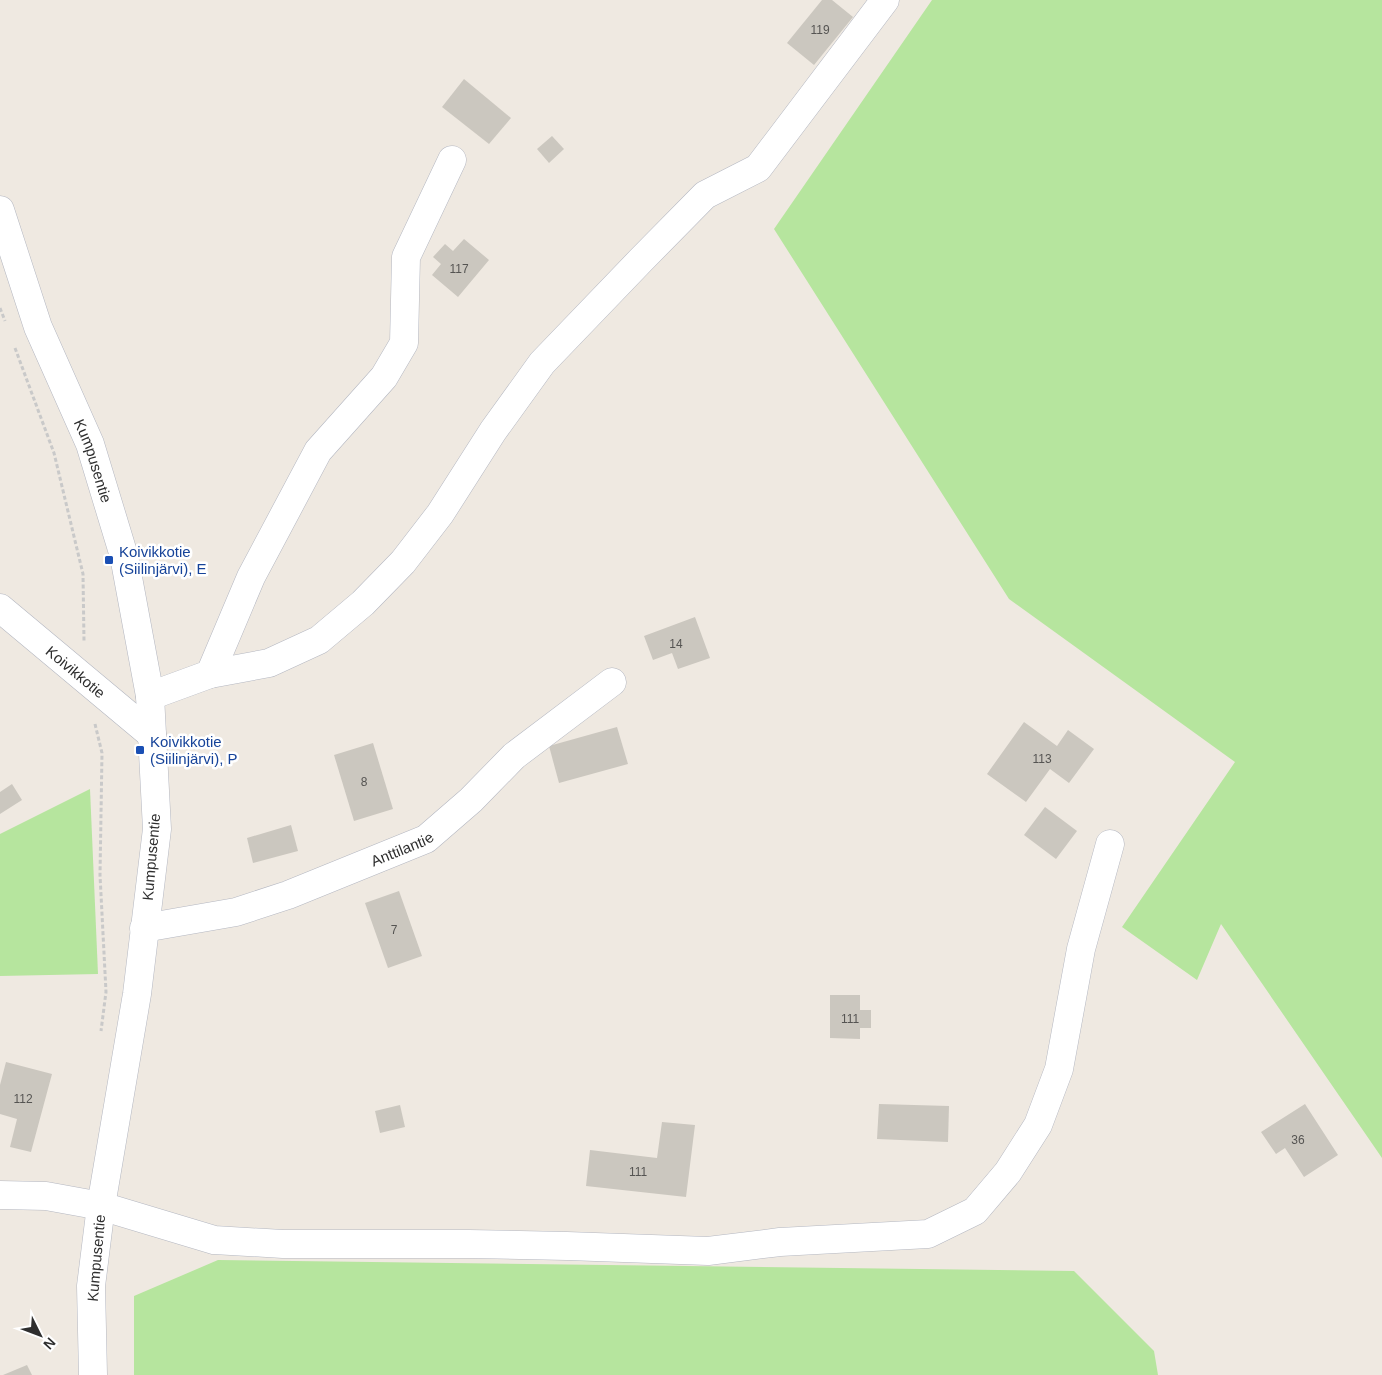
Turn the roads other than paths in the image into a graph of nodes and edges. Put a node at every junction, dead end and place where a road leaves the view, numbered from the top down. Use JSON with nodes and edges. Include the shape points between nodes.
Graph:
{"nodes":[{"id":1,"x":885,"y":0,"type":"edge"},
{"id":2,"x":452,"y":160,"type":"dead end"},
{"id":3,"x":0,"y":210,"type":"edge"},
{"id":4,"x":0,"y":608,"type":"edge"},
{"id":5,"x":210,"y":674,"type":"junction"},
{"id":6,"x":612,"y":682,"type":"dead end"},
{"id":7,"x":150,"y":696,"type":"junction"},
{"id":8,"x":152,"y":735,"type":"junction"},
{"id":9,"x":1110,"y":844,"type":"dead end"},
{"id":10,"x":144,"y":928,"type":"junction"},
{"id":11,"x":0,"y":1195,"type":"edge"},
{"id":12,"x":101,"y":1206,"type":"junction"},
{"id":13,"x":93,"y":1375,"type":"edge"}],
"edges":[{"from":1,"to":5,"type":"street","via":[[758,168],[705,195],[542,362],[440,514],[403,562],[363,603],[319,640],[269,663]]},
{"from":2,"to":5,"type":"street","via":[[406,257],[404,343],[384,377],[318,451],[251,577]]},
{"from":3,"to":7,"type":"street","name":"Kumpusentie","via":[[38,328],[90,444],[124,556]]},
{"from":4,"to":8,"type":"street","name":"Koivikkotie"},
{"from":5,"to":7,"type":"street"},
{"from":6,"to":10,"type":"street","name":"Anttilantie","via":[[514,756],[471,800],[426,839],[288,895],[236,912]]},
{"from":7,"to":8,"type":"street","name":"Kumpusentie"},
{"from":8,"to":10,"type":"street","name":"Kumpusentie","via":[[157,828]]},
{"from":9,"to":12,"type":"street","via":[[1081,948],[1059,1069],[1038,1125],[1008,1172],[974,1212],[928,1234],[780,1242],[708,1251],[479,1244],[283,1244],[214,1240]]},
{"from":10,"to":12,"type":"street","name":"Kumpusentie","via":[[137,994]]},
{"from":11,"to":12,"type":"street","via":[[46,1196]]},
{"from":12,"to":13,"type":"street","name":"Kumpusentie","via":[[91,1286]]}]}
